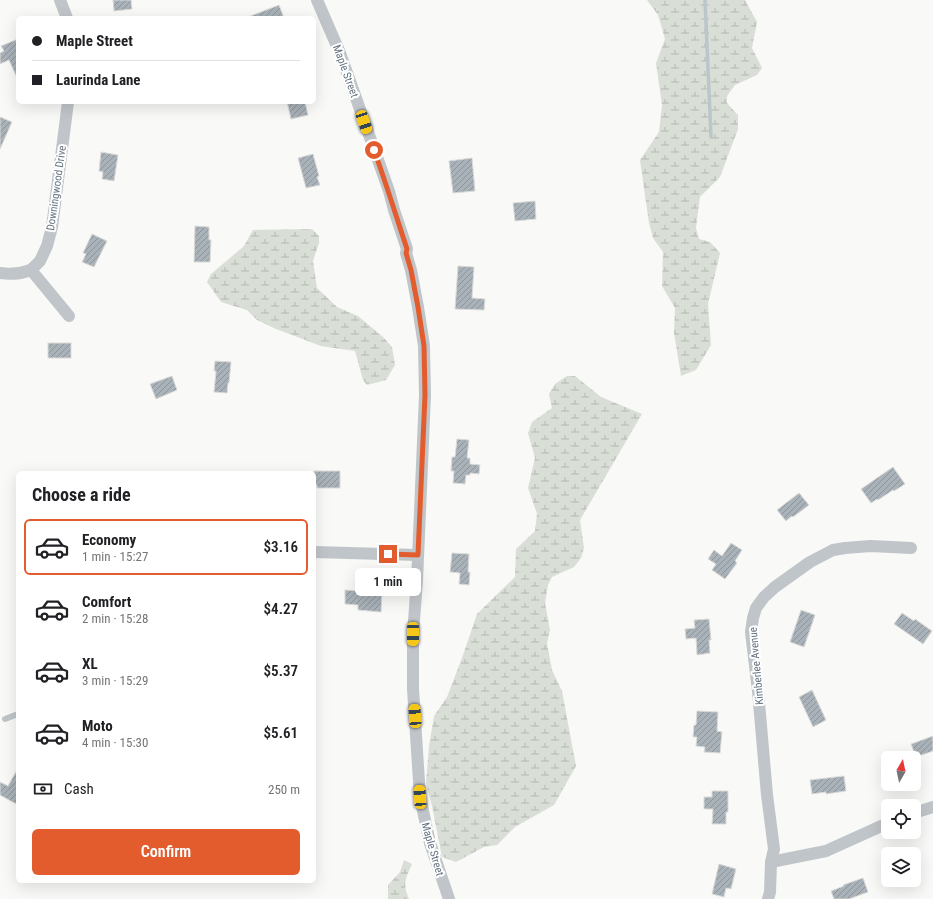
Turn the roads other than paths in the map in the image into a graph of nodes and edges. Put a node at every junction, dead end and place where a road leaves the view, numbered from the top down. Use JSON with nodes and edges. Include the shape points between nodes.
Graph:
{"nodes":[{"id":1,"x":60,"y":0,"type":"edge"},
{"id":2,"x":317,"y":0,"type":"edge"},
{"id":3,"x":66,"y":16,"type":"edge"},
{"id":4,"x":68,"y":104,"type":"edge"},
{"id":5,"x":31,"y":270,"type":"junction"},
{"id":6,"x":0,"y":273,"type":"edge"},
{"id":7,"x":69,"y":316,"type":"dead end"},
{"id":8,"x":911,"y":548,"type":"dead end"},
{"id":9,"x":316,"y":552,"type":"edge"},
{"id":10,"x":418,"y":555,"type":"junction"},
{"id":11,"x":16,"y":715,"type":"edge"},
{"id":12,"x":5,"y":719,"type":"dead end"},
{"id":13,"x":933,"y":807,"type":"edge"},
{"id":14,"x":921,"y":811,"type":"edge"},
{"id":15,"x":881,"y":826,"type":"edge"},
{"id":16,"x":771,"y":862,"type":"junction"},
{"id":17,"x":449,"y":899,"type":"edge"},
{"id":18,"x":768,"y":899,"type":"edge"}],
"edges":[{"from":1,"to":3,"type":"street"},
{"from":2,"to":10,"type":"street","name":"Maple Street","via":[[340,53],[389,192],[407,249],[418,307],[424,346],[425,395]]},
{"from":4,"to":5,"type":"street","name":"Downingwood Drive","via":[[52,227],[40,261]]},
{"from":5,"to":6,"type":"street","via":[[19,274]]},
{"from":5,"to":7,"type":"street"},
{"from":8,"to":16,"type":"street","name":"Kimberlee Avenue","via":[[871,546],[833,550],[810,562],[774,587],[756,608],[751,632],[774,849]]},
{"from":9,"to":10,"type":"street"},
{"from":10,"to":17,"type":"street","name":"Maple Street","via":[[413,676],[420,797],[430,843]]},
{"from":11,"to":12,"type":"lane"},
{"from":13,"to":14,"type":"street"},
{"from":15,"to":16,"type":"street","via":[[826,851]]},
{"from":16,"to":18,"type":"street","name":"Kimberlee Avenue"}]}
